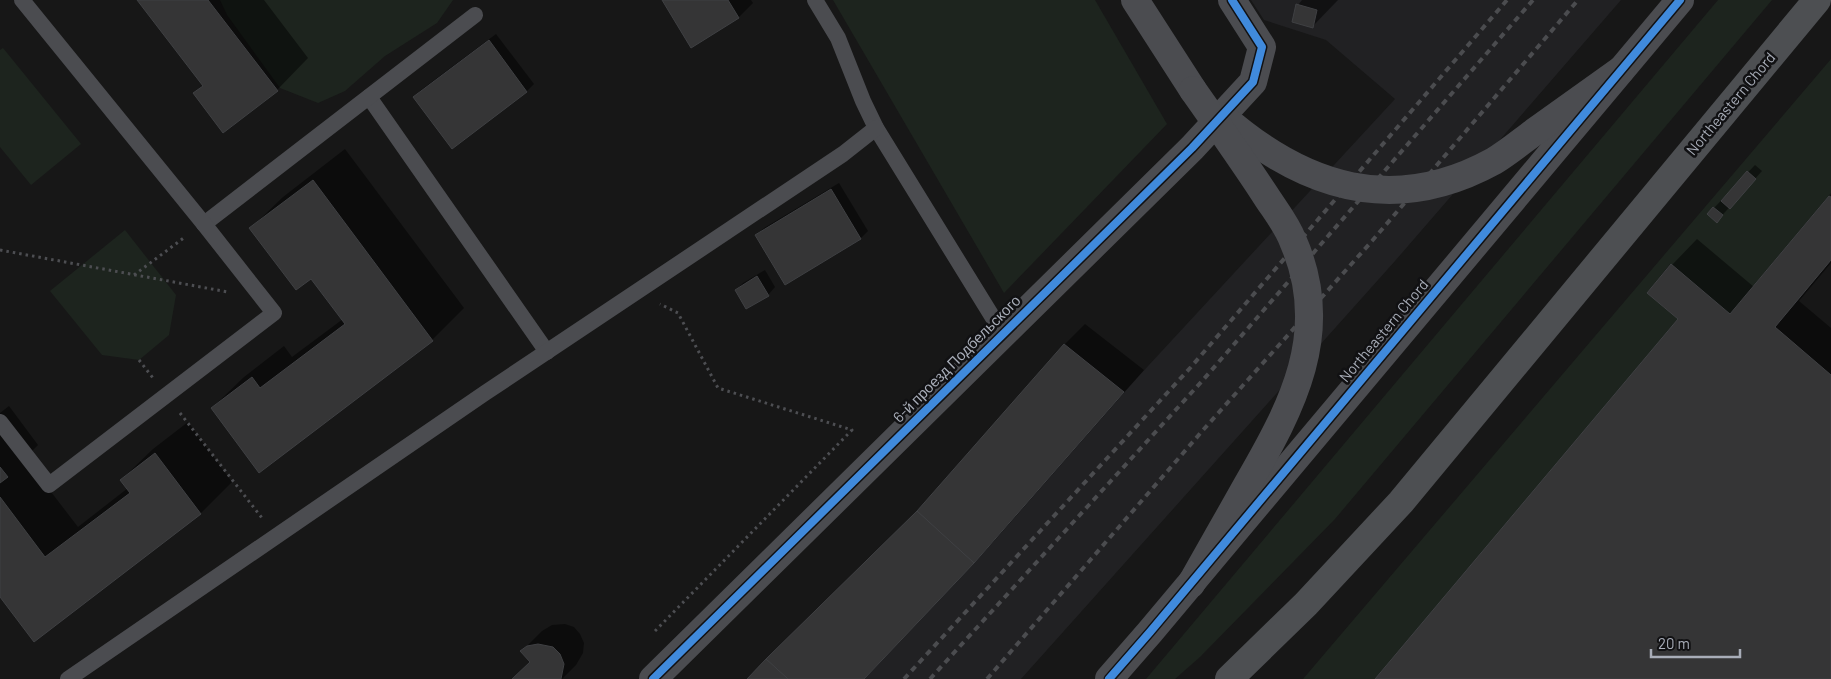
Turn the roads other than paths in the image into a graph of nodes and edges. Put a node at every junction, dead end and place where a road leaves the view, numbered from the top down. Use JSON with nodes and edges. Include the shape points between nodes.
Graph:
{"nodes":[{"id":1,"x":22,"y":0,"type":"edge"},
{"id":2,"x":815,"y":0,"type":"edge"},
{"id":3,"x":1135,"y":0,"type":"edge"},
{"id":4,"x":1232,"y":0,"type":"edge"},
{"id":5,"x":1680,"y":0,"type":"edge"},
{"id":6,"x":1817,"y":0,"type":"edge"},
{"id":7,"x":475,"y":15,"type":"dead end"},
{"id":8,"x":1621,"y":70,"type":"junction"},
{"id":9,"x":1193,"y":90,"type":"junction"},
{"id":10,"x":369,"y":97,"type":"junction"},
{"id":11,"x":876,"y":128,"type":"junction"},
{"id":12,"x":204,"y":224,"type":"junction"},
{"id":13,"x":1003,"y":334,"type":"junction"},
{"id":14,"x":547,"y":352,"type":"junction"},
{"id":15,"x":0,"y":422,"type":"edge"},
{"id":16,"x":1191,"y":584,"type":"junction"},
{"id":17,"x":68,"y":679,"type":"edge"},
{"id":18,"x":653,"y":679,"type":"edge"},
{"id":19,"x":1109,"y":679,"type":"edge"},
{"id":20,"x":1229,"y":679,"type":"edge"}],
"edges":[{"from":1,"to":12,"type":"lane"},
{"from":2,"to":11,"type":"lane","via":[[838,38]]},
{"from":3,"to":9,"type":"street"},
{"from":4,"to":13,"type":"street","name":"6-й проезд Подбельского","via":[[1262,47],[1253,82],[1192,148]]},
{"from":5,"to":8,"type":"street","name":"Northeastern Chord"},
{"from":6,"to":20,"type":"main road","name":"Northeastern Chord","via":[[1401,502],[1306,604]]},
{"from":7,"to":10,"type":"lane"},
{"from":8,"to":9,"type":"street","bridge":true,"via":[[1496,160],[1443,181],[1390,190],[1366,190],[1340,184],[1296,168],[1234,126]]},
{"from":8,"to":16,"type":"street","name":"Northeastern Chord","bridge":true},
{"from":9,"to":16,"type":"street","bridge":true,"via":[[1285,223],[1302,265],[1310,318],[1308,342],[1292,402]]},
{"from":10,"to":12,"type":"lane"},
{"from":10,"to":14,"type":"lane"},
{"from":11,"to":13,"type":"lane"},
{"from":11,"to":14,"type":"lane","via":[[843,154]]},
{"from":12,"to":15,"type":"lane","via":[[274,313],[49,485]]},
{"from":13,"to":18,"type":"street","name":"6-й проезд Подбельского"},
{"from":14,"to":17,"type":"lane"},
{"from":16,"to":19,"type":"street","name":"Northeastern Chord"}]}
